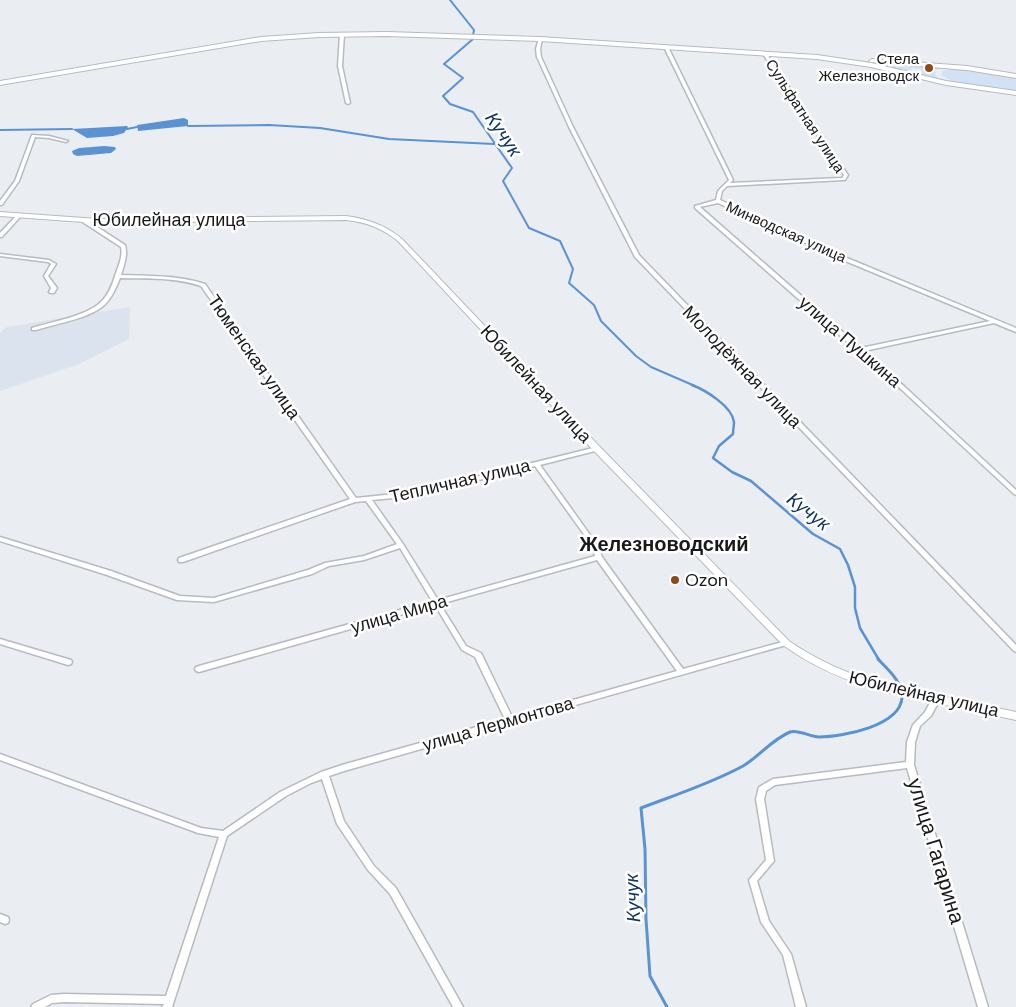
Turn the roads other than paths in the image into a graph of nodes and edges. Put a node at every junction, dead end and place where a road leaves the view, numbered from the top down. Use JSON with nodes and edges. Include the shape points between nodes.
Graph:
{"nodes":[{"id":1,"x":342,"y":34,"type":"junction"},
{"id":2,"x":540,"y":39,"type":"junction"},
{"id":3,"x":666,"y":47,"type":"junction"},
{"id":4,"x":765,"y":54,"type":"junction"},
{"id":5,"x":817,"y":57,"type":"junction"},
{"id":6,"x":967,"y":68,"type":"junction"},
{"id":7,"x":1016,"y":76,"type":"edge"},
{"id":8,"x":0,"y":83,"type":"edge"},
{"id":9,"x":961,"y":85,"type":"junction"},
{"id":10,"x":1016,"y":95,"type":"edge"},
{"id":11,"x":348,"y":103,"type":"dead end"},
{"id":12,"x":66,"y":141,"type":"dead end"},
{"id":13,"x":727,"y":184,"type":"junction"},
{"id":14,"x":718,"y":201,"type":"junction"},
{"id":15,"x":0,"y":204,"type":"edge"},
{"id":16,"x":0,"y":214,"type":"edge"},
{"id":17,"x":19,"y":216,"type":"junction"},
{"id":18,"x":83,"y":220,"type":"junction"},
{"id":19,"x":0,"y":236,"type":"edge"},
{"id":20,"x":0,"y":255,"type":"edge"},
{"id":21,"x":118,"y":276,"type":"junction"},
{"id":22,"x":52,"y":292,"type":"dead end"},
{"id":23,"x":993,"y":322,"type":"junction"},
{"id":24,"x":34,"y":329,"type":"dead end"},
{"id":25,"x":1016,"y":330,"type":"edge"},
{"id":26,"x":860,"y":350,"type":"junction"},
{"id":27,"x":598,"y":449,"type":"junction"},
{"id":28,"x":536,"y":464,"type":"junction"},
{"id":29,"x":1016,"y":493,"type":"edge"},
{"id":30,"x":354,"y":500,"type":"junction"},
{"id":31,"x":369,"y":500,"type":"junction"},
{"id":32,"x":0,"y":540,"type":"edge"},
{"id":33,"x":401,"y":545,"type":"junction"},
{"id":34,"x":600,"y":557,"type":"junction"},
{"id":35,"x":180,"y":560,"type":"dead end"},
{"id":36,"x":438,"y":603,"type":"junction"},
{"id":37,"x":0,"y":641,"type":"edge"},
{"id":38,"x":786,"y":644,"type":"junction"},
{"id":39,"x":1016,"y":649,"type":"edge"},
{"id":40,"x":68,"y":662,"type":"dead end"},
{"id":41,"x":199,"y":669,"type":"dead end"},
{"id":42,"x":681,"y":672,"type":"junction"},
{"id":43,"x":880,"y":688,"type":"joint"},
{"id":44,"x":913,"y":693,"type":"joint"},
{"id":45,"x":936,"y":699,"type":"junction"},
{"id":46,"x":1016,"y":716,"type":"edge"},
{"id":47,"x":510,"y":721,"type":"junction"},
{"id":48,"x":0,"y":757,"type":"edge"},
{"id":49,"x":910,"y":765,"type":"junction"},
{"id":50,"x":324,"y":774,"type":"junction"},
{"id":51,"x":224,"y":834,"type":"junction"},
{"id":52,"x":168,"y":1004,"type":"edge"},
{"id":53,"x":36,"y":1007,"type":"edge"},
{"id":54,"x":458,"y":1007,"type":"edge"},
{"id":55,"x":801,"y":1007,"type":"edge"},
{"id":56,"x":983,"y":1007,"type":"edge"}],
"edges":[{"from":1,"to":2,"type":"main road"},
{"from":1,"to":8,"type":"main road","via":[[236,42]]},
{"from":1,"to":11,"type":"street","via":[[340,66]]},
{"from":2,"to":3,"type":"main road"},
{"from":2,"to":39,"type":"street","name":"Молодёжная улица","via":[[539,57],[637,256]]},
{"from":3,"to":4,"type":"main road"},
{"from":3,"to":13,"type":"street","name":"Минводская улица","via":[[731,180]]},
{"from":4,"to":5,"type":"main road"},
{"from":4,"to":13,"type":"street","name":"Сульфатная улица","via":[[846,175],[843,179]]},
{"from":5,"to":6,"type":"street"},
{"from":5,"to":9,"type":"street"},
{"from":6,"to":7,"type":"street"},
{"from":6,"to":9,"type":"main road","via":[[952,68],[939,73],[946,81]]},
{"from":9,"to":10,"type":"street"},
{"from":12,"to":15,"type":"street","via":[[33,136],[17,181]]},
{"from":13,"to":14,"type":"street","name":"Минводская улица","via":[[720,191]]},
{"from":14,"to":23,"type":"street","name":"Минводская улица"},
{"from":14,"to":26,"type":"street","name":"улица Пушкина","via":[[697,208]]},
{"from":16,"to":17,"type":"street","name":"Юбилейная улица"},
{"from":17,"to":18,"type":"street","name":"Юбилейная улица"},
{"from":17,"to":19,"type":"street"},
{"from":18,"to":21,"type":"street","via":[[123,246],[125,252]]},
{"from":18,"to":27,"type":"street","name":"Юбилейная улица","via":[[346,218],[382,226],[400,240]]},
{"from":20,"to":22,"type":"street","via":[[50,261],[54,264],[46,276],[54,288]]},
{"from":21,"to":24,"type":"street","via":[[100,307]]},
{"from":21,"to":30,"type":"street","name":"Тюменская улица","via":[[194,281],[203,285]]},
{"from":23,"to":25,"type":"street","name":"Минводская улица"},
{"from":23,"to":26,"type":"street"},
{"from":26,"to":29,"type":"street","name":"улица Пушкина"},
{"from":27,"to":28,"type":"street","name":"Тепличная улица"},
{"from":27,"to":38,"type":"street","name":"Юбилейная улица"},
{"from":28,"to":31,"type":"street","name":"Тепличная улица","via":[[414,494]]},
{"from":28,"to":34,"type":"street"},
{"from":30,"to":31,"type":"street","name":"Тепличная улица"},
{"from":30,"to":35,"type":"street","name":"Тепличная улица"},
{"from":31,"to":33,"type":"street"},
{"from":32,"to":33,"type":"street","via":[[179,598],[214,600],[310,572],[320,566],[360,559]]},
{"from":33,"to":36,"type":"street"},
{"from":34,"to":36,"type":"street","name":"улица Мира"},
{"from":34,"to":42,"type":"street"},
{"from":36,"to":41,"type":"street","name":"улица Мира"},
{"from":36,"to":47,"type":"street","via":[[464,648],[478,655]]},
{"from":37,"to":40,"type":"street"},
{"from":38,"to":42,"type":"street","name":"улица Лермонтова"},
{"from":38,"to":43,"type":"street","name":"Юбилейная улица","via":[[819,666]]},
{"from":42,"to":47,"type":"street","name":"улица Лермонтова"},
{"from":43,"to":44,"type":"main road","name":"Юбилейная улица"},
{"from":44,"to":45,"type":"street","name":"Юбилейная улица"},
{"from":45,"to":46,"type":"street","name":"Юбилейная улица"},
{"from":45,"to":49,"type":"street","name":"улица Гагарина","via":[[914,734]]},
{"from":47,"to":50,"type":"street","name":"улица Лермонтова"},
{"from":48,"to":51,"type":"street","via":[[201,831]]},
{"from":49,"to":55,"type":"street","via":[[773,782],[762,789],[760,799],[770,861],[753,880],[765,922],[787,954]]},
{"from":49,"to":56,"type":"street","name":"улица Гагарина"},
{"from":50,"to":51,"type":"street","name":"улица Лермонтова","via":[[284,794]]},
{"from":50,"to":54,"type":"street","via":[[340,822],[371,868],[393,890]]},
{"from":51,"to":52,"type":"street"},
{"from":52,"to":53,"type":"street","via":[[64,998],[51,999]]}]}
